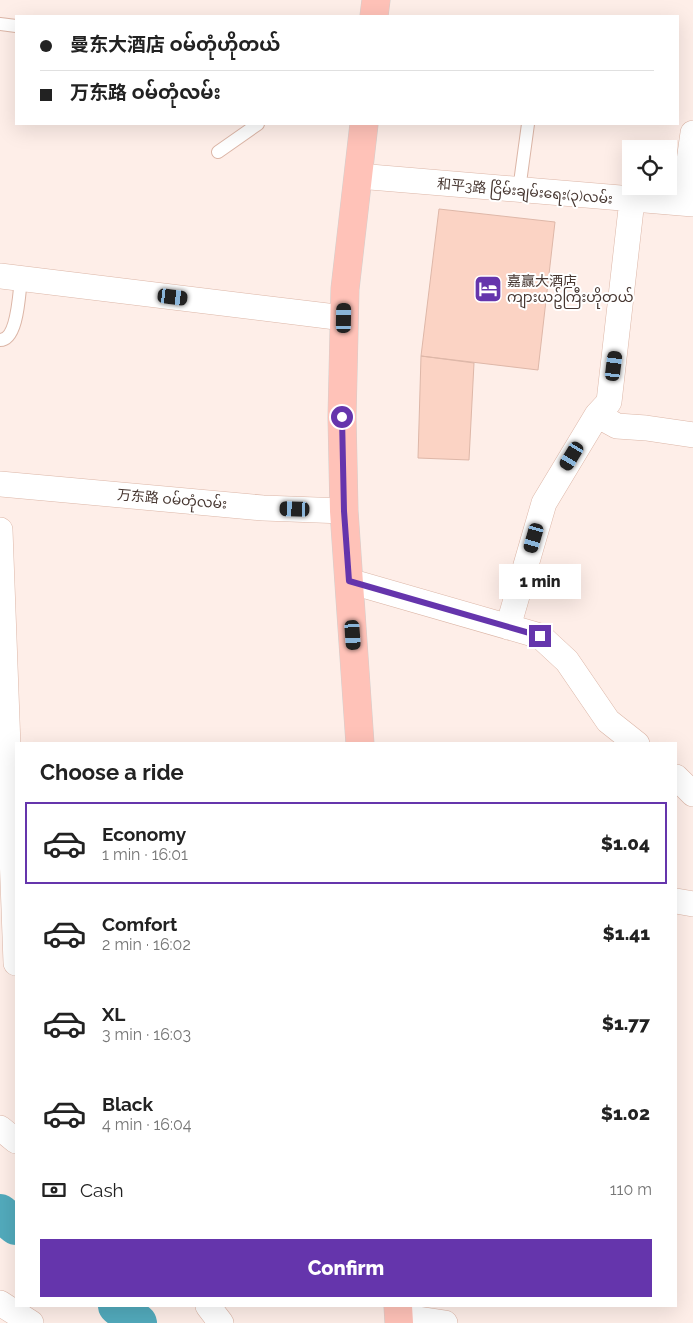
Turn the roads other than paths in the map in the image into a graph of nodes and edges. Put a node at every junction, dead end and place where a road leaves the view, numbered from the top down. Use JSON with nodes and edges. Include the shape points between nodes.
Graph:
{"nodes":[{"id":1,"x":376,"y":0,"type":"edge"},
{"id":2,"x":374,"y":15,"type":"edge"},
{"id":3,"x":0,"y":24,"type":"edge"},
{"id":4,"x":15,"y":26,"type":"edge"},
{"id":5,"x":257,"y":125,"type":"edge"},
{"id":6,"x":364,"y":125,"type":"edge"},
{"id":7,"x":528,"y":125,"type":"edge"},
{"id":8,"x":693,"y":133,"type":"edge"},
{"id":9,"x":218,"y":152,"type":"dead end"},
{"id":10,"x":358,"y":176,"type":"junction"},
{"id":11,"x":519,"y":190,"type":"junction"},
{"id":12,"x":632,"y":200,"type":"junction"},
{"id":13,"x":688,"y":204,"type":"edge"},
{"id":14,"x":10,"y":277,"type":"edge"},
{"id":15,"x":344,"y":318,"type":"junction"},
{"id":16,"x":0,"y":340,"type":"edge"},
{"id":17,"x":597,"y":415,"type":"junction"},
{"id":18,"x":693,"y":435,"type":"edge"},
{"id":19,"x":0,"y":484,"type":"edge"},
{"id":20,"x":344,"y":511,"type":"junction"},
{"id":21,"x":0,"y":530,"type":"edge"},
{"id":22,"x":349,"y":581,"type":"junction"},
{"id":23,"x":508,"y":627,"type":"junction"},
{"id":24,"x":360,"y":742,"type":"edge"},
{"id":25,"x":634,"y":742,"type":"edge"},
{"id":26,"x":677,"y":778,"type":"edge"},
{"id":27,"x":693,"y":794,"type":"edge"},
{"id":28,"x":10,"y":844,"type":"edge"},
{"id":29,"x":677,"y":901,"type":"edge"},
{"id":30,"x":693,"y":904,"type":"edge"},
{"id":31,"x":15,"y":943,"type":"edge"},
{"id":32,"x":0,"y":1128,"type":"edge"},
{"id":33,"x":15,"y":1141,"type":"edge"},
{"id":34,"x":0,"y":1303,"type":"edge"},
{"id":35,"x":209,"y":1307,"type":"edge"},
{"id":36,"x":398,"y":1315,"type":"edge"},
{"id":37,"x":31,"y":1323,"type":"edge"},
{"id":38,"x":221,"y":1323,"type":"edge"},
{"id":39,"x":445,"y":1323,"type":"edge"}],
"edges":[{"from":1,"to":2,"type":"highway"},
{"from":3,"to":4,"type":"lane"},
{"from":5,"to":9,"type":"lane"},
{"from":6,"to":10,"type":"highway"},
{"from":7,"to":11,"type":"lane"},
{"from":8,"to":13,"type":"street"},
{"from":10,"to":11,"type":"street","name":"和平3路 ငြိမ်းချမ်းရေး(၃)လမ်း"},
{"from":10,"to":15,"type":"highway","via":[[344,289]]},
{"from":11,"to":12,"type":"street","name":"和平3路 ငြိမ်းချမ်းရေး(၃)လမ်း"},
{"from":12,"to":13,"type":"street","name":"和平3路 ငြိမ်းချမ်းရေး(၃)လမ်း"},
{"from":12,"to":17,"type":"street","via":[[609,402]]},
{"from":14,"to":15,"type":"street"},
{"from":14,"to":16,"type":"lane","via":[[14,328],[10,336]]},
{"from":15,"to":20,"type":"highway"},
{"from":17,"to":18,"type":"street","via":[[617,426]]},
{"from":17,"to":23,"type":"street","via":[[544,503]]},
{"from":19,"to":20,"type":"street","name":"万东路 ဝမ်တုံလမ်း","via":[[263,508]]},
{"from":20,"to":22,"type":"highway"},
{"from":21,"to":28,"type":"street"},
{"from":22,"to":23,"type":"street"},
{"from":22,"to":24,"type":"highway"},
{"from":23,"to":25,"type":"street","via":[[540,636],[568,661],[608,721]]},
{"from":26,"to":27,"type":"street"},
{"from":28,"to":31,"type":"street"},
{"from":29,"to":30,"type":"street"},
{"from":32,"to":33,"type":"street"},
{"from":34,"to":37,"type":"street"},
{"from":35,"to":38,"type":"street"},
{"from":36,"to":39,"type":"street"}]}
